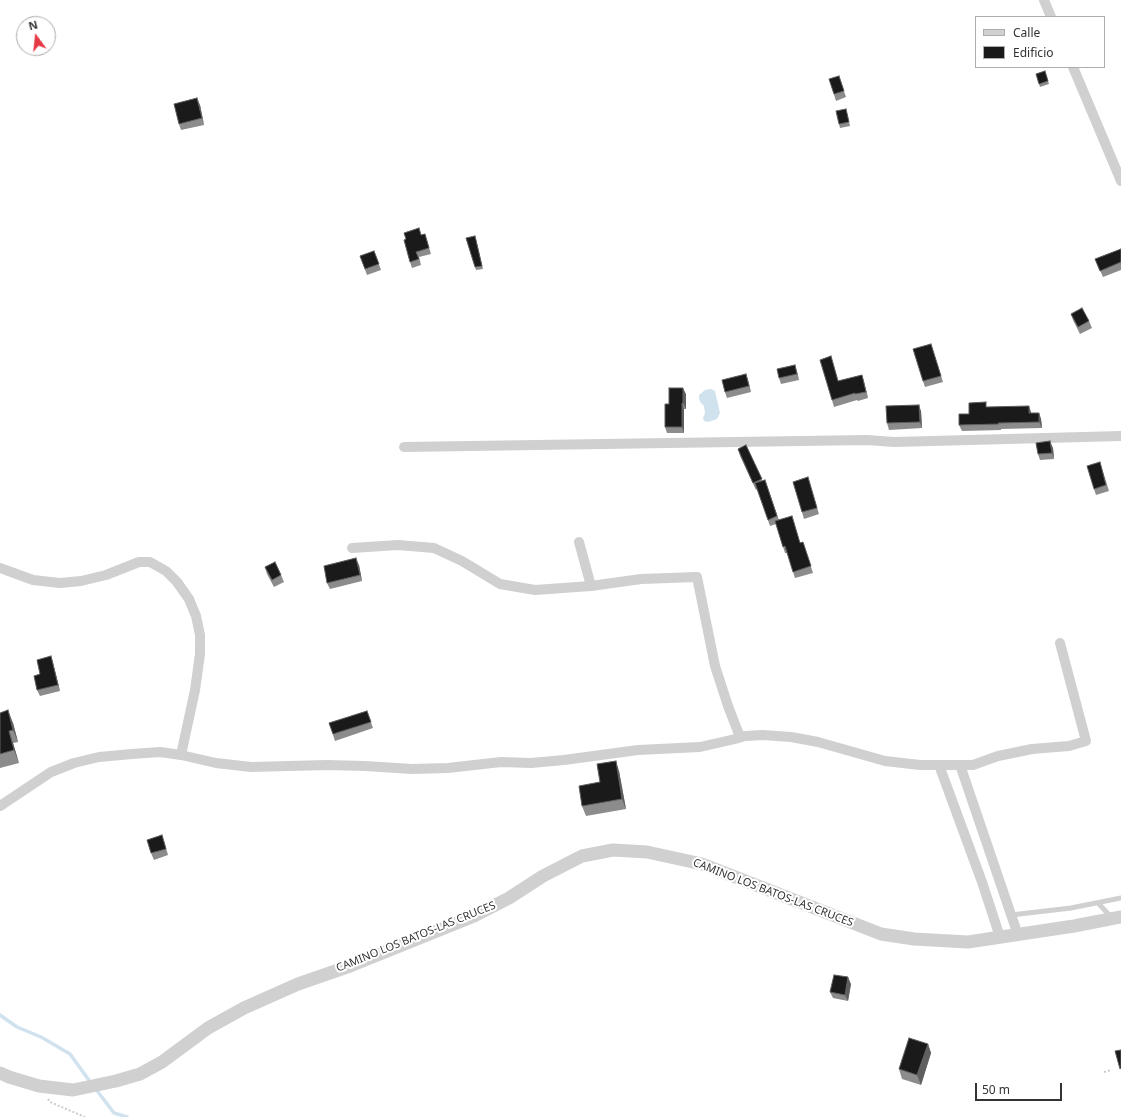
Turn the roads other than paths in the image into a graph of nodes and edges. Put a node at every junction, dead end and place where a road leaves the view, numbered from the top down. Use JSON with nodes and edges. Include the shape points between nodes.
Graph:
{"nodes":[{"id":1,"x":1044,"y":0,"type":"edge"},
{"id":2,"x":1051,"y":16,"type":"edge"},
{"id":3,"x":1073,"y":68,"type":"edge"},
{"id":4,"x":1121,"y":181,"type":"edge"},
{"id":5,"x":1121,"y":436,"type":"edge"},
{"id":6,"x":404,"y":447,"type":"dead end"},
{"id":7,"x":578,"y":542,"type":"dead end"},
{"id":8,"x":352,"y":548,"type":"dead end"},
{"id":9,"x":0,"y":568,"type":"edge"},
{"id":10,"x":591,"y":586,"type":"junction"},
{"id":11,"x":1060,"y":643,"type":"dead end"},
{"id":12,"x":740,"y":737,"type":"junction"},
{"id":13,"x":181,"y":755,"type":"junction"},
{"id":14,"x":939,"y":765,"type":"junction"},
{"id":15,"x":960,"y":765,"type":"junction"},
{"id":16,"x":0,"y":806,"type":"edge"},
{"id":17,"x":1121,"y":898,"type":"edge"},
{"id":18,"x":1098,"y":903,"type":"junction"},
{"id":19,"x":1011,"y":915,"type":"junction"},
{"id":20,"x":1116,"y":918,"type":"edge"},
{"id":21,"x":1018,"y":934,"type":"junction"},
{"id":22,"x":1000,"y":937,"type":"junction"},
{"id":23,"x":0,"y":1073,"type":"edge"}],
"edges":[{"from":1,"to":2,"type":"street"},
{"from":3,"to":4,"type":"street"},
{"from":5,"to":6,"type":"street"},
{"from":7,"to":10,"type":"street"},
{"from":8,"to":10,"type":"street","via":[[398,545],[434,548],[500,584],[535,590]]},
{"from":9,"to":13,"type":"street","via":[[33,580],[60,583],[106,575],[139,562],[150,562],[170,574],[189,599],[200,635],[195,690]]},
{"from":10,"to":12,"type":"street","via":[[641,579],[697,577],[715,666]]},
{"from":11,"to":15,"type":"street","via":[[1086,741],[1069,746],[1025,750],[973,765]]},
{"from":12,"to":13,"type":"street","via":[[700,747],[638,750],[564,760],[501,762],[448,768],[252,767],[216,763]]},
{"from":12,"to":14,"type":"street","via":[[791,737],[885,761],[920,766]]},
{"from":13,"to":16,"type":"street","via":[[160,752],[132,754],[99,757],[74,763],[52,772]]},
{"from":14,"to":15,"type":"street"},
{"from":14,"to":22,"type":"street"},
{"from":15,"to":19,"type":"street"},
{"from":17,"to":18,"type":"lane"},
{"from":18,"to":19,"type":"lane"},
{"from":18,"to":20,"type":"lane"},
{"from":19,"to":21,"type":"street"},
{"from":20,"to":21,"type":"street","name":"CAMINO LOS BATOS-LAS CRUCES"},
{"from":21,"to":22,"type":"street","name":"CAMINO LOS BATOS-LAS CRUCES"},
{"from":22,"to":23,"type":"street","name":"CAMINO LOS BATOS-LAS CRUCES","via":[[950,942],[881,934],[702,864],[647,852],[613,850],[582,856],[474,916],[298,984],[244,1008],[208,1028],[162,1062],[140,1074],[73,1090],[39,1086]]}]}
